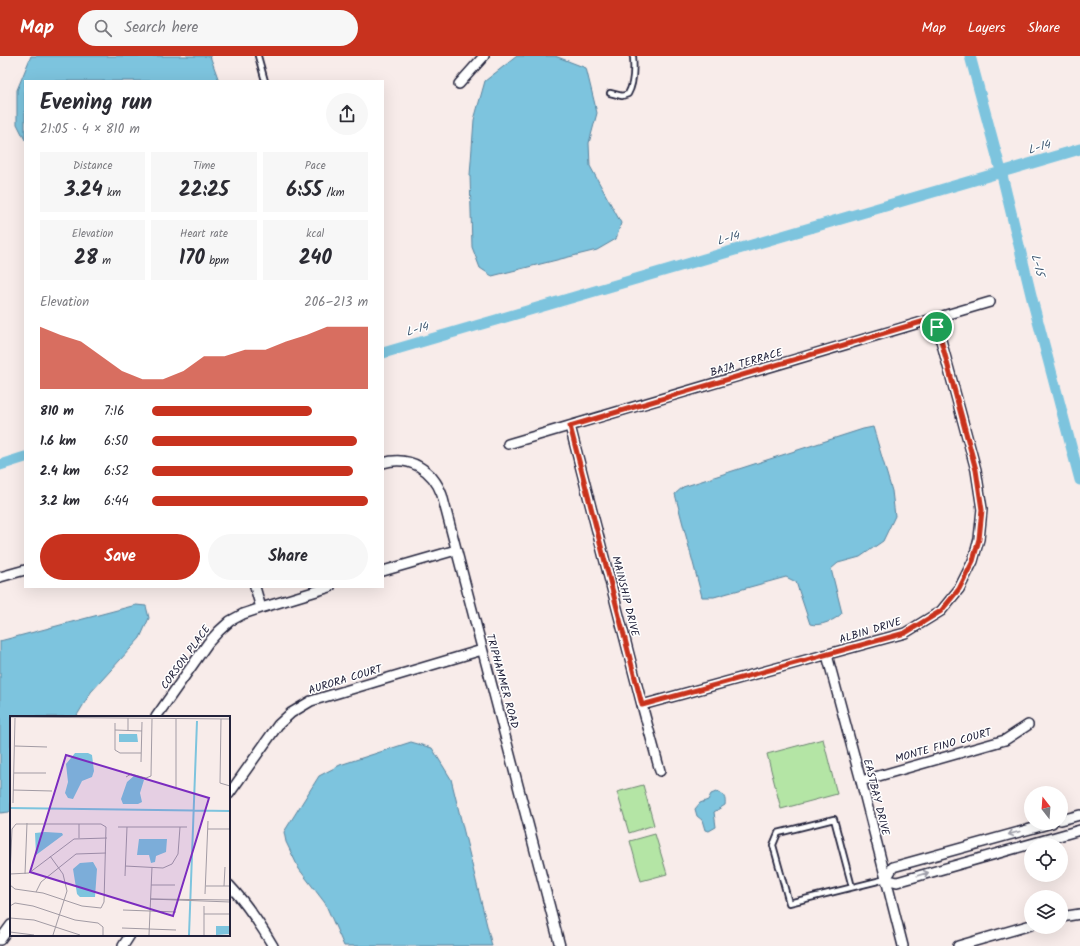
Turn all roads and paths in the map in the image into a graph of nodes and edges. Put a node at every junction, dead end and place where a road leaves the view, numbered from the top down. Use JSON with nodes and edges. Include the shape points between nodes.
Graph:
{"nodes":[{"id":1,"x":258,"y":56,"type":"edge"},
{"id":2,"x":484,"y":56,"type":"edge"},
{"id":3,"x":633,"y":56,"type":"edge"},
{"id":4,"x":265,"y":80,"type":"edge"},
{"id":5,"x":459,"y":84,"type":"dead end"},
{"id":6,"x":610,"y":93,"type":"dead end"},
{"id":7,"x":990,"y":302,"type":"dead end"},
{"id":8,"x":935,"y":318,"type":"junction"},
{"id":9,"x":570,"y":426,"type":"junction"},
{"id":10,"x":508,"y":444,"type":"dead end"},
{"id":11,"x":384,"y":463,"type":"edge"},
{"id":12,"x":456,"y":550,"type":"junction"},
{"id":13,"x":24,"y":570,"type":"edge"},
{"id":14,"x":384,"y":571,"type":"edge"},
{"id":15,"x":0,"y":577,"type":"edge"},
{"id":16,"x":254,"y":588,"type":"edge"},
{"id":17,"x":327,"y":588,"type":"edge"},
{"id":18,"x":261,"y":608,"type":"junction"},
{"id":19,"x":482,"y":650,"type":"junction"},
{"id":20,"x":827,"y":655,"type":"junction"},
{"id":21,"x":642,"y":705,"type":"junction"},
{"id":22,"x":157,"y":716,"type":"edge"},
{"id":23,"x":1028,"y":725,"type":"dead end"},
{"id":24,"x":660,"y":771,"type":"dead end"},
{"id":25,"x":861,"y":781,"type":"junction"},
{"id":26,"x":230,"y":793,"type":"edge"},
{"id":27,"x":1080,"y":815,"type":"edge"},
{"id":28,"x":1068,"y":818,"type":"edge"},
{"id":29,"x":1027,"y":830,"type":"edge"},
{"id":30,"x":1080,"y":830,"type":"edge"},
{"id":31,"x":886,"y":879,"type":"junction"},
{"id":32,"x":230,"y":886,"type":"edge"},
{"id":33,"x":852,"y":887,"type":"junction"},
{"id":34,"x":1080,"y":914,"type":"edge"},
{"id":35,"x":1068,"y":915,"type":"edge"},
{"id":36,"x":10,"y":925,"type":"edge"},
{"id":37,"x":1024,"y":927,"type":"edge"},
{"id":38,"x":129,"y":936,"type":"edge"},
{"id":39,"x":0,"y":940,"type":"edge"},
{"id":40,"x":123,"y":946,"type":"edge"},
{"id":41,"x":273,"y":946,"type":"edge"},
{"id":42,"x":560,"y":946,"type":"edge"},
{"id":43,"x":904,"y":946,"type":"edge"},
{"id":44,"x":958,"y":946,"type":"edge"}],
"edges":[{"from":1,"to":4,"type":"lane"},
{"from":2,"to":5,"type":"street"},
{"from":3,"to":6,"type":"lane","via":[[632,79],[628,94],[622,96]]},
{"from":7,"to":8,"type":"street","name":"BAJA TERRACE"},
{"from":8,"to":9,"type":"street","name":"BAJA TERRACE"},
{"from":8,"to":20,"type":"street","name":"ALBIN DRIVE","via":[[976,470],[982,510],[979,539],[973,561],[959,589],[941,611],[905,633]]},
{"from":9,"to":10,"type":"street","name":"BAJA TERRACE"},
{"from":9,"to":21,"type":"street","name":"MAINSHIP DRIVE"},
{"from":11,"to":12,"type":"street","name":"TRIPHAMMER ROAD","via":[[410,463],[421,467],[435,481],[442,495]]},
{"from":12,"to":14,"type":"street"},
{"from":12,"to":19,"type":"street","name":"TRIPHAMMER ROAD"},
{"from":13,"to":15,"type":"street"},
{"from":16,"to":18,"type":"street"},
{"from":17,"to":18,"type":"street","name":"CORSON PLACE"},
{"from":18,"to":22,"type":"street","name":"CORSON PLACE","via":[[230,621],[219,631]]},
{"from":19,"to":26,"type":"street","name":"AURORA COURT","via":[[311,701],[278,725]]},
{"from":19,"to":42,"type":"street","name":"TRIPHAMMER ROAD"},
{"from":20,"to":21,"type":"street","name":"ALBIN DRIVE"},
{"from":20,"to":25,"type":"street","name":"EASTBAY DRIVE"},
{"from":21,"to":24,"type":"street","name":"MAINSHIP DRIVE"},
{"from":23,"to":25,"type":"street","name":"MONTE FINO COURT","via":[[1005,740]]},
{"from":25,"to":31,"type":"street","name":"EASTBAY DRIVE"},
{"from":27,"to":28,"type":"street"},
{"from":29,"to":31,"type":"street","one_way":true,"via":[[893,867]]},
{"from":31,"to":30,"type":"street","one_way":true,"via":[[897,882]]},
{"from":31,"to":33,"type":"lane"},
{"from":31,"to":43,"type":"street","name":"EASTBAY DRIVE"},
{"from":32,"to":41,"type":"street","via":[[260,924]]},
{"from":33,"to":33,"type":"lane","via":[[789,903],[773,845],[778,833],[834,819]]},
{"from":34,"to":35,"type":"street"},
{"from":36,"to":39,"type":"street"},
{"from":37,"to":44,"type":"street"},
{"from":38,"to":40,"type":"street"}]}
